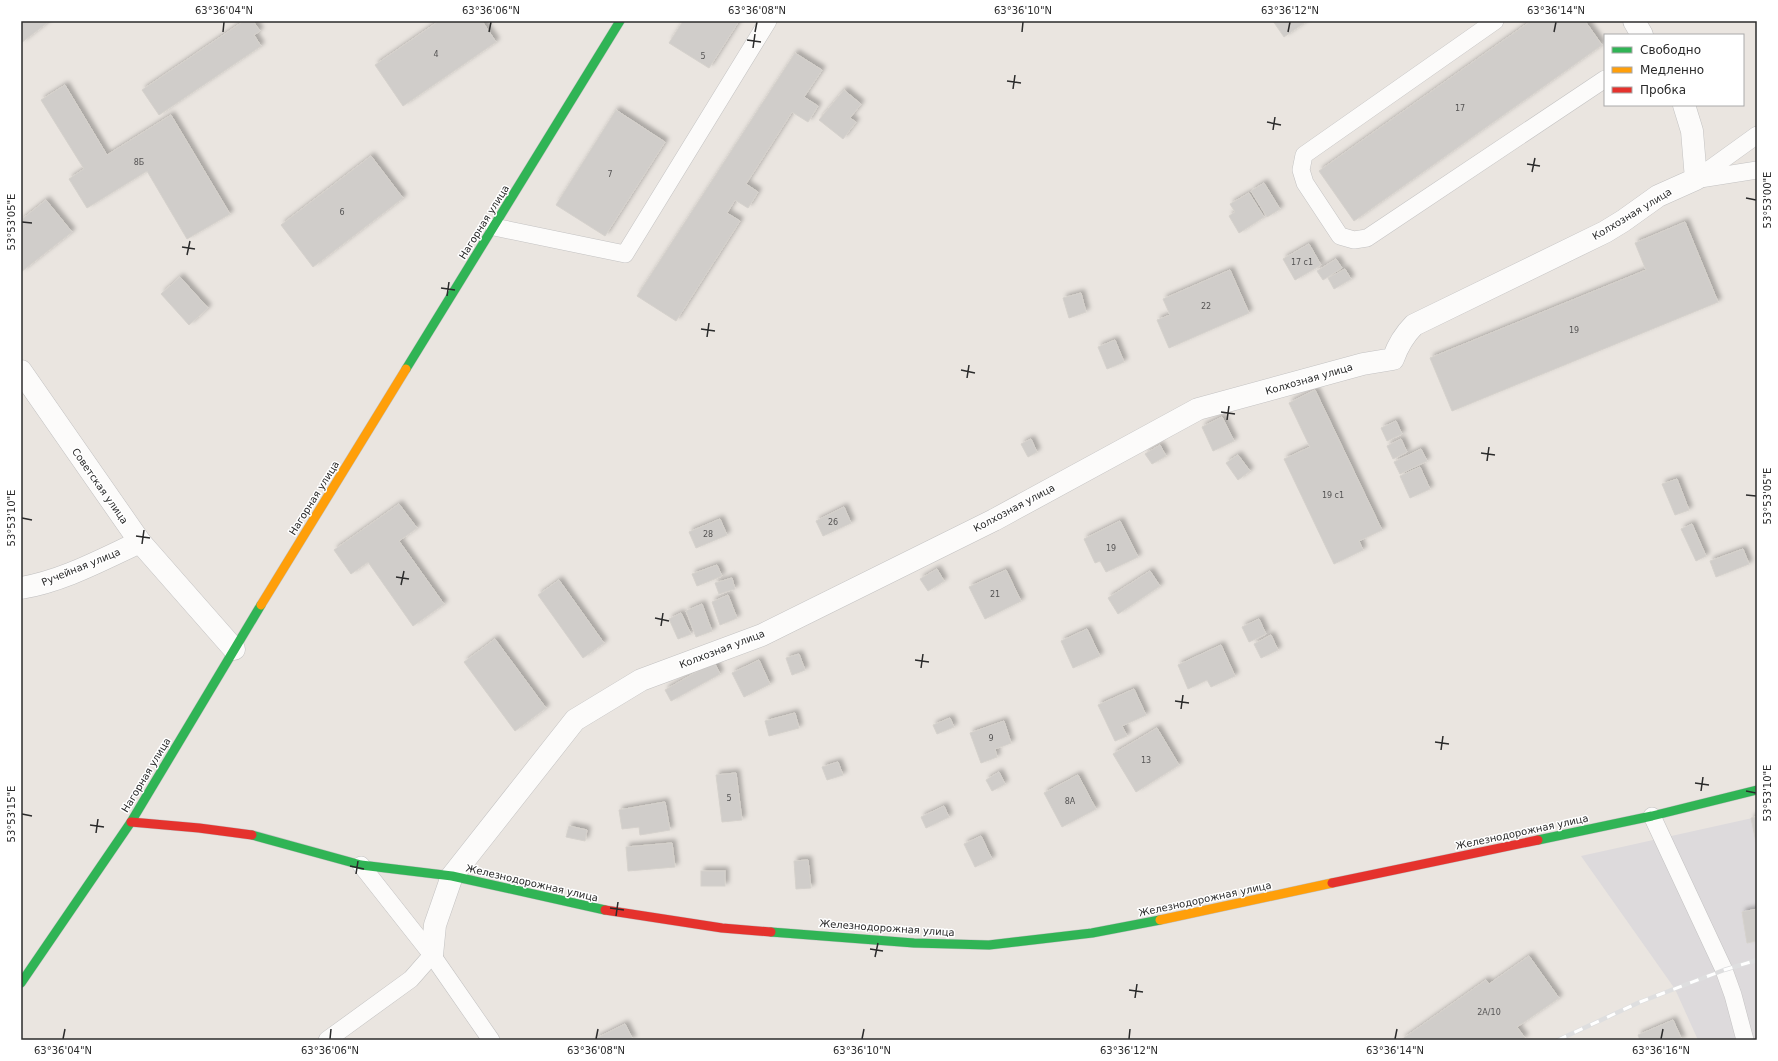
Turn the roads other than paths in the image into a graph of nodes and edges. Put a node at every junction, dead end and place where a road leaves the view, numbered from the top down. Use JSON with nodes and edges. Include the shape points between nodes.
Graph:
{"nodes":[{"id":1,"x":620,"y":21,"type":"edge"},
{"id":2,"x":768,"y":21,"type":"edge"},
{"id":3,"x":1496,"y":21,"type":"edge"},
{"id":4,"x":1634,"y":21,"type":"edge"},
{"id":5,"x":1641,"y":34,"type":"edge"},
{"id":6,"x":1604,"y":80,"type":"edge"},
{"id":7,"x":1684,"y":106,"type":"edge"},
{"id":8,"x":1757,"y":135,"type":"edge"},
{"id":9,"x":1757,"y":170,"type":"edge"},
{"id":10,"x":1696,"y":179,"type":"junction"},
{"id":11,"x":494,"y":227,"type":"junction"},
{"id":12,"x":21,"y":371,"type":"edge"},
{"id":13,"x":140,"y":542,"type":"junction"},
{"id":14,"x":21,"y":588,"type":"edge"},
{"id":15,"x":234,"y":649,"type":"junction"},
{"id":16,"x":1757,"y":790,"type":"edge"},
{"id":17,"x":1652,"y":816,"type":"junction"},
{"id":18,"x":131,"y":822,"type":"junction"},
{"id":19,"x":361,"y":864,"type":"junction"},
{"id":20,"x":452,"y":876,"type":"junction"},
{"id":21,"x":432,"y":955,"type":"junction"},
{"id":22,"x":21,"y":983,"type":"edge"},
{"id":23,"x":326,"y":1040,"type":"edge"},
{"id":24,"x":491,"y":1040,"type":"edge"},
{"id":25,"x":1745,"y":1040,"type":"edge"}],
"edges":[{"from":1,"to":11,"type":"street","name":"Нагорная улица"},
{"from":2,"to":11,"type":"lane","via":[[625,254]]},
{"from":3,"to":6,"type":"lane","via":[[1304,155],[1301,170],[1305,183],[1340,236],[1354,240],[1367,238]]},
{"from":4,"to":5,"type":"street"},
{"from":7,"to":10,"type":"street","via":[[1692,131]]},
{"from":8,"to":10,"type":"lane"},
{"from":9,"to":10,"type":"lane"},
{"from":10,"to":20,"type":"street","name":"Колхозная улица","via":[[1658,196],[1605,232],[1414,325],[1397,346],[1393,359],[1363,364],[1198,409],[994,520],[762,635],[641,680],[574,720]]},
{"from":11,"to":15,"type":"street","name":"Нагорная улица"},
{"from":12,"to":13,"type":"street","name":"Советская улица"},
{"from":13,"to":14,"type":"street","name":"Ручейная улица","via":[[65,576]]},
{"from":13,"to":15,"type":"street","name":"Советская улица"},
{"from":15,"to":18,"type":"street","name":"Нагорная улица"},
{"from":16,"to":17,"type":"street","name":"Железнодорожная улица"},
{"from":17,"to":20,"type":"street","name":"Железнодорожная улица","via":[[1140,924],[1092,933],[990,945],[914,943],[722,928],[603,910]]},
{"from":17,"to":25,"type":"lane","via":[[1724,970]]},
{"from":18,"to":19,"type":"street","name":"Железнодорожная улица","via":[[251,835]]},
{"from":18,"to":22,"type":"street","name":"Нагорная улица"},
{"from":19,"to":20,"type":"street","name":"Железнодорожная улица"},
{"from":19,"to":21,"type":"lane"},
{"from":20,"to":21,"type":"street","name":"Колхозная улица","via":[[435,925]]},
{"from":21,"to":23,"type":"lane","via":[[411,979]]},
{"from":21,"to":24,"type":"lane"}]}
